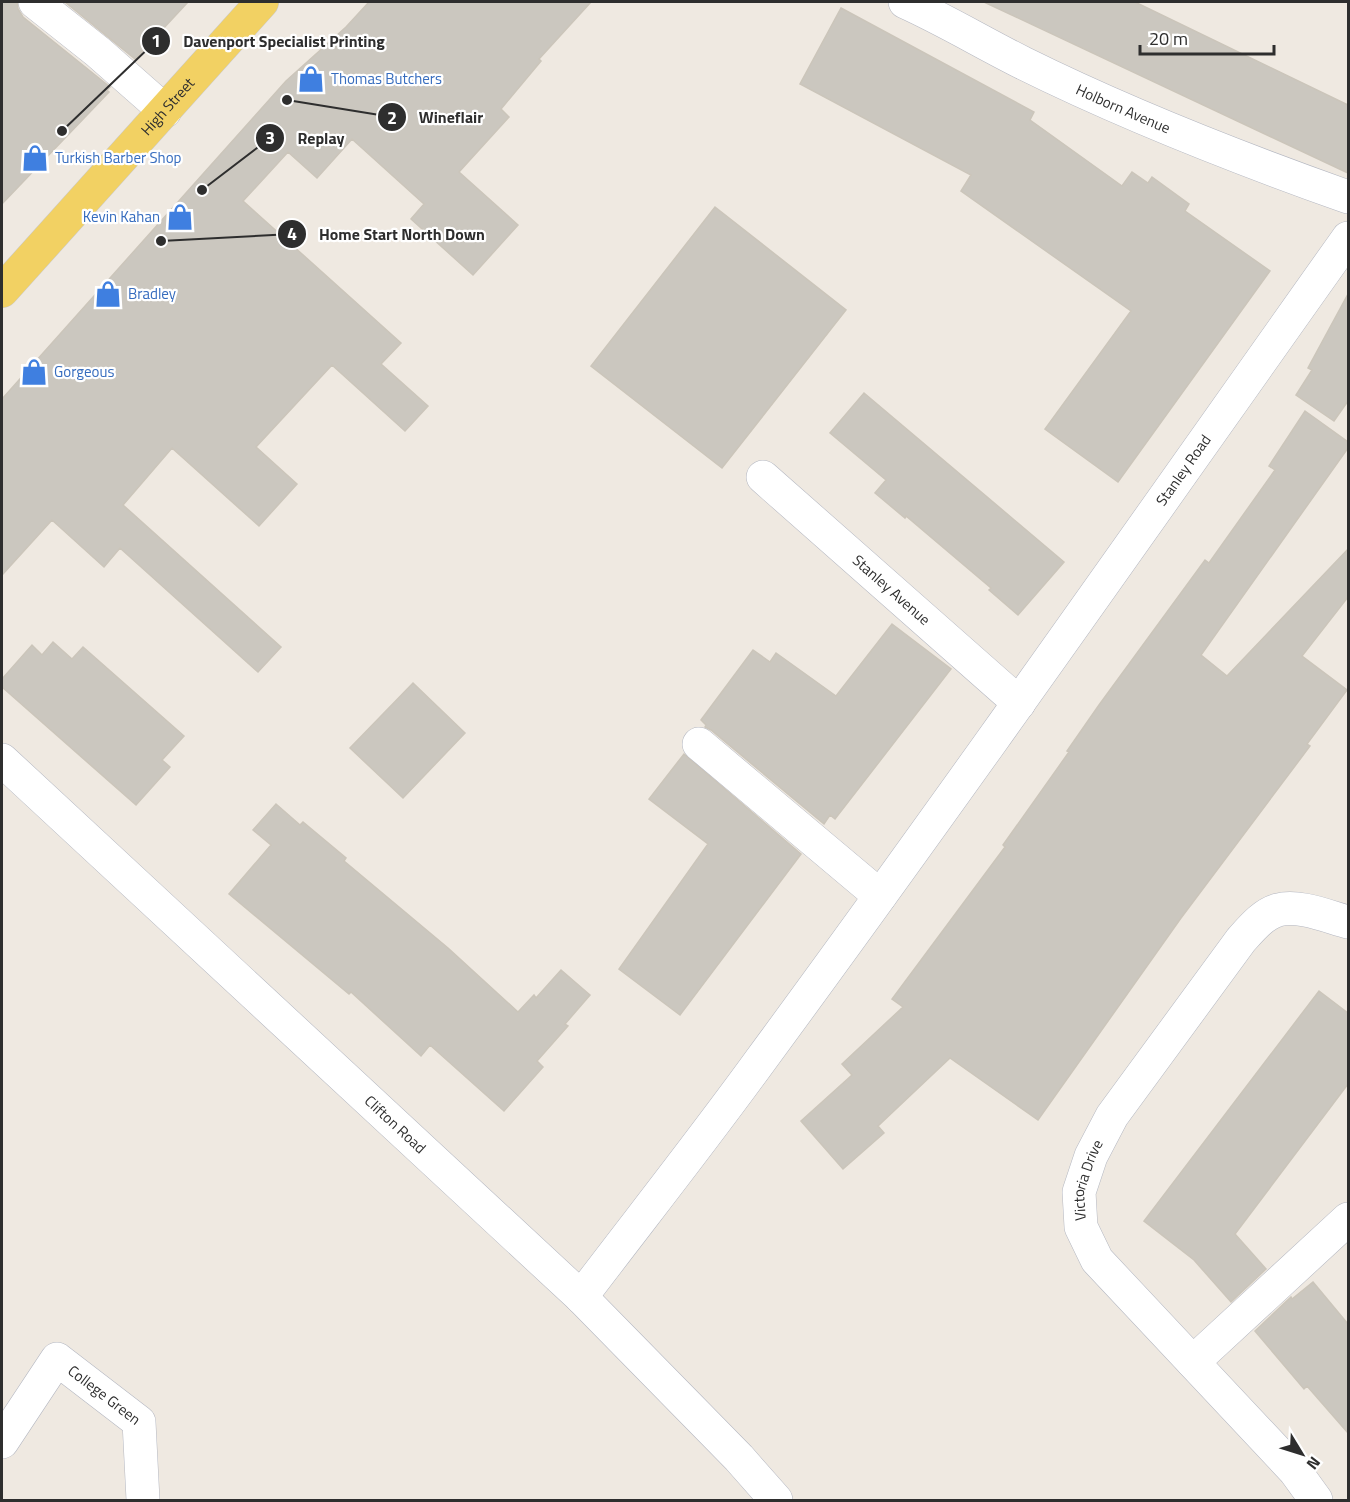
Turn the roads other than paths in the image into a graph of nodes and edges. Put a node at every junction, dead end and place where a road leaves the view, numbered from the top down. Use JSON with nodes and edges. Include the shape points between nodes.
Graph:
{"nodes":[{"id":1,"x":35,"y":2,"type":"edge"},
{"id":2,"x":261,"y":2,"type":"edge"},
{"id":3,"x":905,"y":2,"type":"edge"},
{"id":4,"x":165,"y":111,"type":"junction"},
{"id":5,"x":1348,"y":197,"type":"edge"},
{"id":6,"x":1348,"y":238,"type":"edge"},
{"id":7,"x":2,"y":291,"type":"edge"},
{"id":8,"x":763,"y":477,"type":"dead end"},
{"id":9,"x":1019,"y":703,"type":"junction"},
{"id":10,"x":699,"y":744,"type":"dead end"},
{"id":11,"x":2,"y":760,"type":"edge"},
{"id":12,"x":880,"y":896,"type":"junction"},
{"id":13,"x":1348,"y":922,"type":"edge"},
{"id":14,"x":1348,"y":1219,"type":"edge"},
{"id":15,"x":581,"y":1297,"type":"junction"},
{"id":16,"x":1193,"y":1362,"type":"junction"},
{"id":17,"x":2,"y":1442,"type":"edge"},
{"id":18,"x":143,"y":1500,"type":"edge"},
{"id":19,"x":776,"y":1500,"type":"edge"},
{"id":20,"x":1316,"y":1500,"type":"edge"}],
"edges":[{"from":1,"to":4,"type":"street"},
{"from":2,"to":4,"type":"main road","name":"High Street"},
{"from":3,"to":5,"type":"street","name":"Holborn Avenue","via":[[1087,93],[1254,164]]},
{"from":4,"to":7,"type":"main road","name":"High Street"},
{"from":6,"to":9,"type":"street","name":"Stanley Road"},
{"from":8,"to":9,"type":"street","name":"Stanley Avenue"},
{"from":9,"to":12,"type":"street","name":"Stanley Road"},
{"from":10,"to":12,"type":"street"},
{"from":11,"to":15,"type":"street","name":"Clifton Road"},
{"from":12,"to":15,"type":"street","name":"Stanley Road"},
{"from":13,"to":16,"type":"street","name":"Victoria Drive","via":[[1302,909],[1278,910],[1257,922],[1112,1116],[1091,1156],[1079,1192],[1081,1227],[1097,1260]]},
{"from":14,"to":16,"type":"street"},
{"from":15,"to":19,"type":"street","name":"Clifton Road"},
{"from":16,"to":20,"type":"street","name":"Victoria Drive","via":[[1295,1471]]},
{"from":17,"to":18,"type":"street","name":"College Green","via":[[57,1359],[139,1422]]}]}
